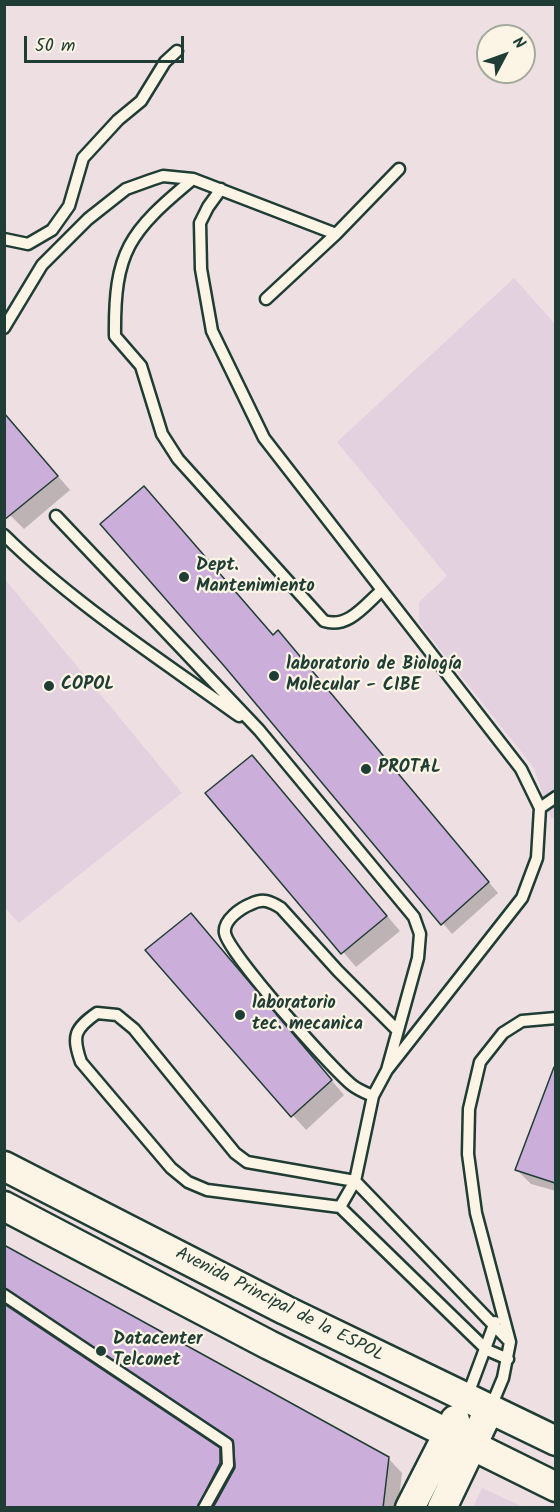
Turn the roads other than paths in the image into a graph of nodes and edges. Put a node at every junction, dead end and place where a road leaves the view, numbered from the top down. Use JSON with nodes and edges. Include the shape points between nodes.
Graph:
{"nodes":[{"id":1,"x":177,"y":51,"type":"dead end"},
{"id":2,"x":399,"y":169,"type":"dead end"},
{"id":3,"x":193,"y":179,"type":"junction"},
{"id":4,"x":221,"y":189,"type":"junction"},
{"id":5,"x":336,"y":234,"type":"junction"},
{"id":6,"x":4,"y":239,"type":"edge"},
{"id":7,"x":266,"y":298,"type":"dead end"},
{"id":8,"x":4,"y":328,"type":"edge"},
{"id":9,"x":56,"y":516,"type":"dead end"},
{"id":10,"x":4,"y":535,"type":"edge"},
{"id":11,"x":382,"y":590,"type":"junction"},
{"id":12,"x":259,"y":730,"type":"junction"},
{"id":13,"x":555,"y":797,"type":"edge"},
{"id":14,"x":540,"y":808,"type":"junction"},
{"id":15,"x":555,"y":1018,"type":"edge"},
{"id":16,"x":396,"y":1029,"type":"junction"},
{"id":17,"x":387,"y":1070,"type":"junction"},
{"id":18,"x":373,"y":1096,"type":"junction"},
{"id":19,"x":4,"y":1166,"type":"edge"},
{"id":20,"x":355,"y":1181,"type":"junction"},
{"id":21,"x":4,"y":1206,"type":"edge"},
{"id":22,"x":340,"y":1207,"type":"junction"},
{"id":23,"x":4,"y":1295,"type":"edge"},
{"id":24,"x":501,"y":1308,"type":"junction"},
{"id":25,"x":494,"y":1326,"type":"junction"},
{"id":26,"x":510,"y":1341,"type":"junction"},
{"id":27,"x":487,"y":1350,"type":"junction"},
{"id":28,"x":508,"y":1359,"type":"junction"},
{"id":29,"x":478,"y":1405,"type":"junction"},
{"id":30,"x":460,"y":1442,"type":"junction"},
{"id":31,"x":555,"y":1442,"type":"edge"},
{"id":32,"x":555,"y":1487,"type":"edge"},
{"id":33,"x":204,"y":1508,"type":"edge"},
{"id":34,"x":410,"y":1508,"type":"edge"},
{"id":35,"x":442,"y":1508,"type":"edge"}],
"edges":[{"from":1,"to":6,"type":"lane","via":[[165,62],[141,101],[83,158],[69,206],[52,230],[28,244]]},
{"from":2,"to":5,"type":"lane"},
{"from":3,"to":4,"type":"lane"},
{"from":3,"to":8,"type":"lane","via":[[163,176],[118,195],[42,265]]},
{"from":3,"to":11,"type":"lane","via":[[142,224],[128,248],[116,278],[115,336],[141,366],[162,434],[178,459],[324,621],[344,623]]},
{"from":4,"to":5,"type":"lane"},
{"from":4,"to":11,"type":"lane","via":[[200,224],[201,269],[212,331],[264,438]]},
{"from":5,"to":7,"type":"lane"},
{"from":9,"to":12,"type":"lane"},
{"from":10,"to":12,"type":"lane","via":[[124,633]]},
{"from":11,"to":14,"type":"lane","via":[[521,769]]},
{"from":12,"to":16,"type":"lane","via":[[414,917],[420,934],[418,958]]},
{"from":13,"to":14,"type":"lane"},
{"from":14,"to":17,"type":"lane","via":[[537,858],[522,898]]},
{"from":15,"to":24,"type":"lane","via":[[522,1021],[502,1034],[480,1062],[469,1109],[468,1155],[476,1213]]},
{"from":16,"to":17,"type":"lane"},
{"from":16,"to":18,"type":"lane","via":[[271,901],[260,900],[242,908],[226,925],[225,934],[236,954],[313,1045],[354,1087]]},
{"from":17,"to":18,"type":"lane"},
{"from":18,"to":20,"type":"lane"},
{"from":19,"to":29,"type":"street","name":"Avenida Principal de la ESPOL"},
{"from":20,"to":22,"type":"lane"},
{"from":20,"to":22,"type":"lane","via":[[248,1162],[235,1153],[134,1029],[117,1015],[97,1013],[80,1025],[74,1043],[81,1062],[171,1168],[188,1182],[207,1190]]},
{"from":20,"to":25,"type":"lane"},
{"from":21,"to":30,"type":"street","name":"Avenida Principal de la ESPOL"},
{"from":22,"to":27,"type":"lane"},
{"from":23,"to":33,"type":"lane","via":[[227,1444],[228,1465]]},
{"from":24,"to":25,"type":"lane"},
{"from":24,"to":26,"type":"lane"},
{"from":25,"to":26,"type":"lane"},
{"from":25,"to":27,"type":"lane"},
{"from":26,"to":28,"type":"lane"},
{"from":27,"to":28,"type":"lane"},
{"from":27,"to":29,"type":"lane"},
{"from":28,"to":29,"type":"lane"},
{"from":29,"to":30,"type":"street"},
{"from":29,"to":31,"type":"street","name":"Avenida Principal de la ESPOL"},
{"from":30,"to":32,"type":"street","name":"Avenida Principal de la ESPOL"},
{"from":30,"to":34,"type":"street"},
{"from":30,"to":35,"type":"street"}]}
